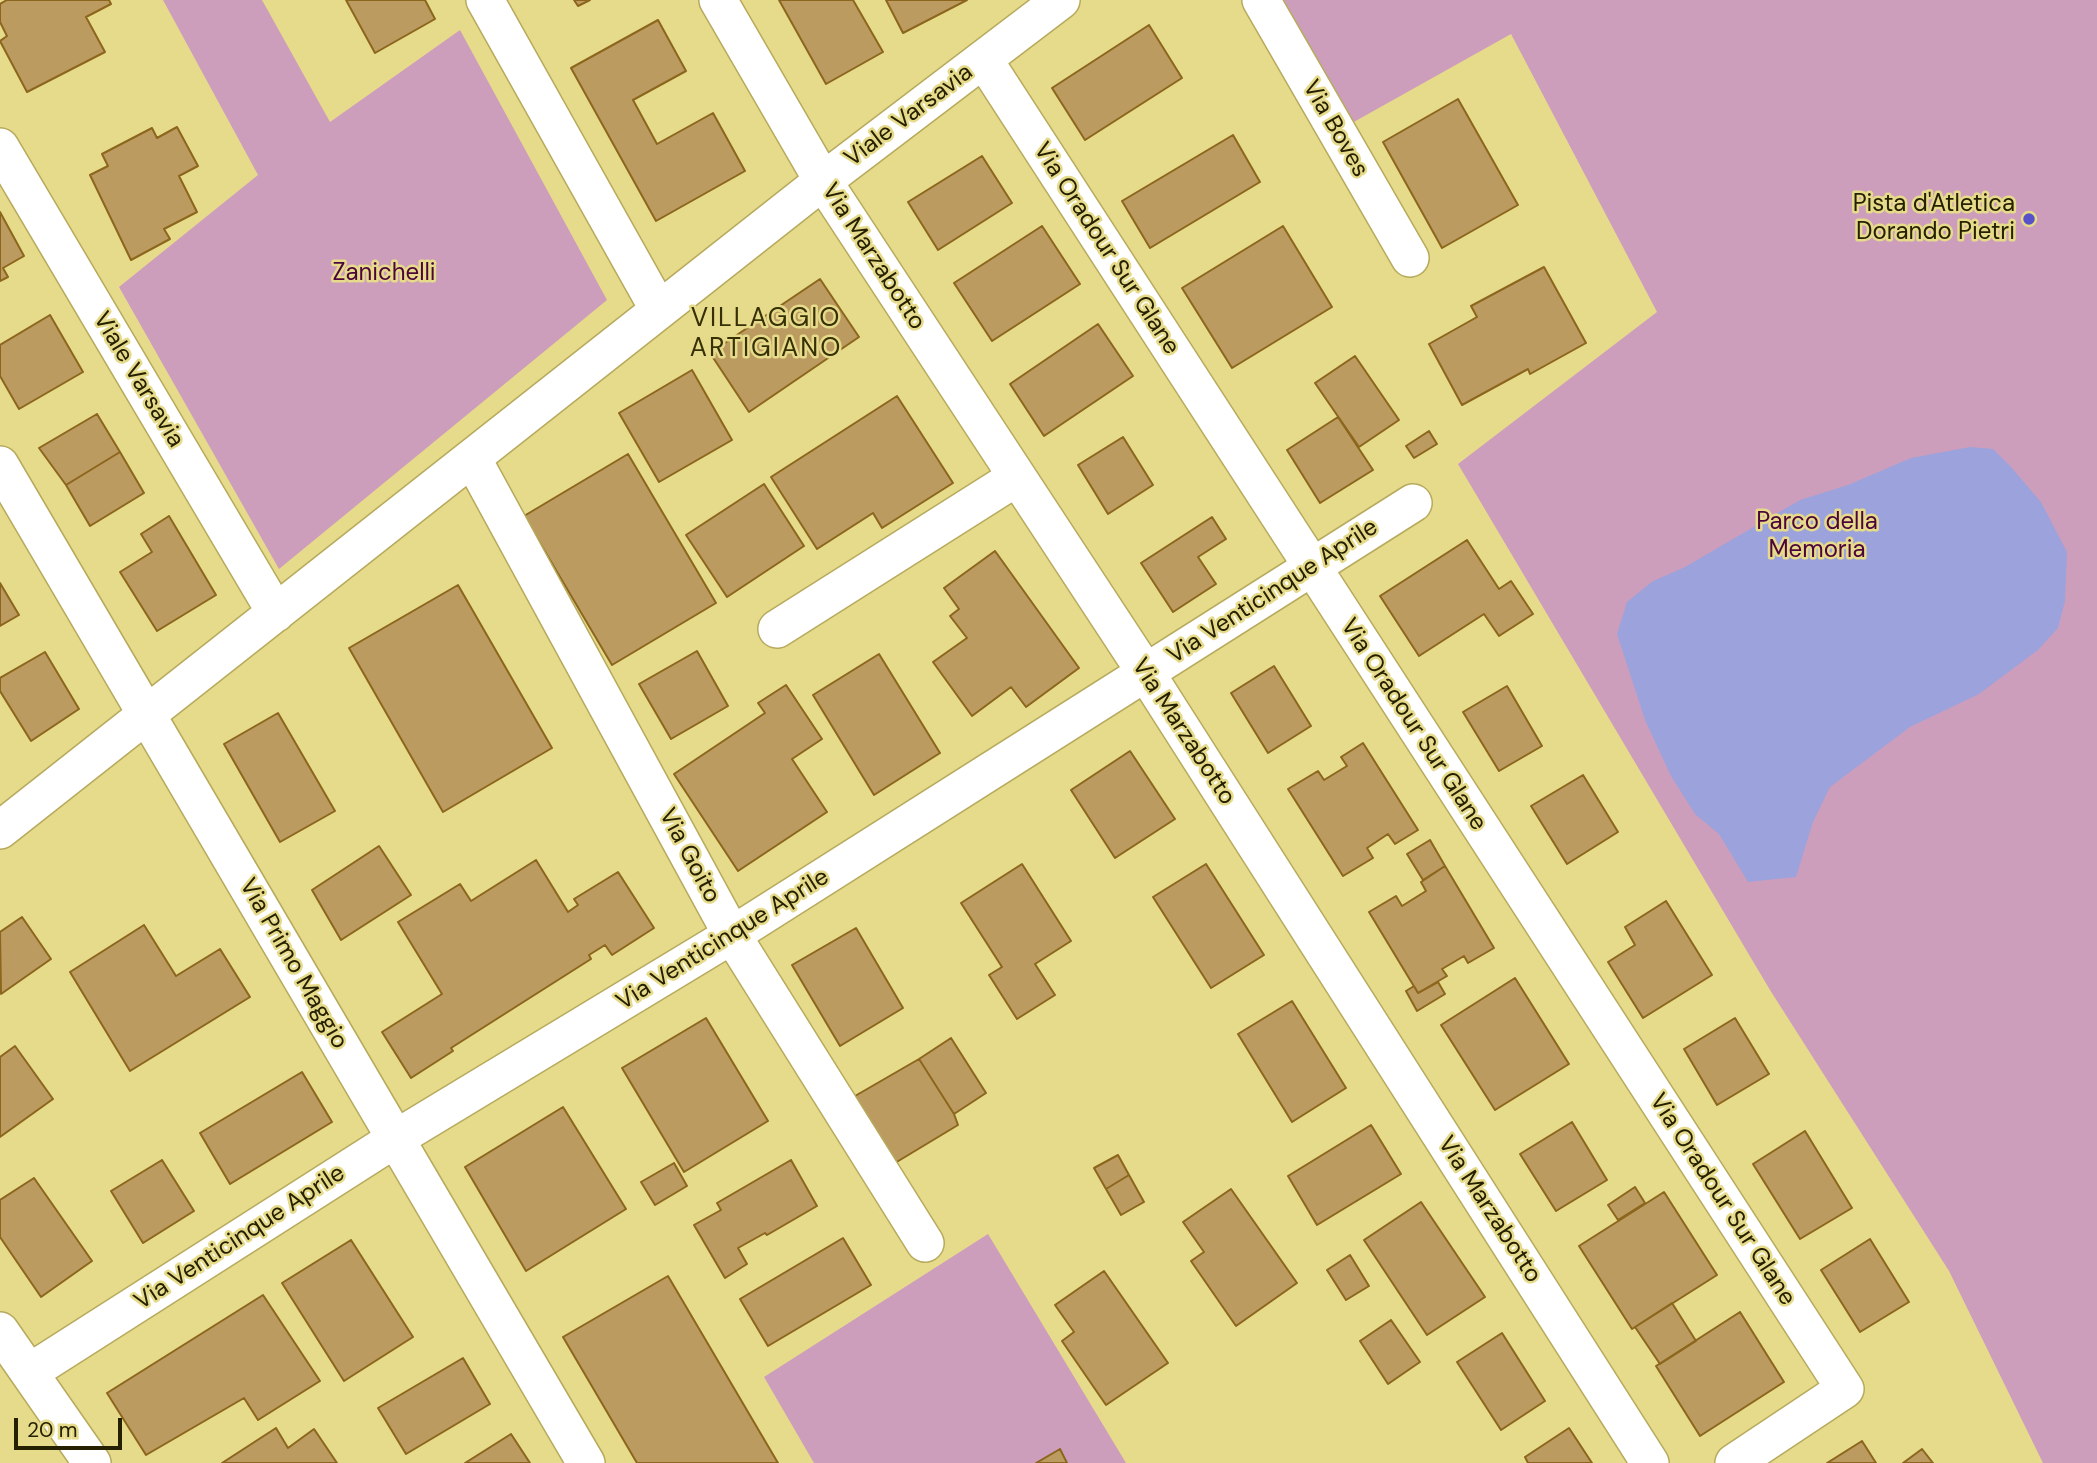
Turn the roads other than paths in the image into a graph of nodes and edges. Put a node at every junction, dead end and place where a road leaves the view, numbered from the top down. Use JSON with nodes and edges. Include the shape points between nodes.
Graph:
{"nodes":[{"id":1,"x":485,"y":0,"type":"edge"},
{"id":2,"x":718,"y":0,"type":"edge"},
{"id":3,"x":1261,"y":0,"type":"edge"},
{"id":4,"x":1044,"y":6,"type":"edge"},
{"id":5,"x":984,"y":60,"type":"junction"},
{"id":6,"x":0,"y":147,"type":"edge"},
{"id":7,"x":822,"y":181,"type":"junction"},
{"id":8,"x":1410,"y":258,"type":"dead end"},
{"id":9,"x":659,"y":310,"type":"junction"},
{"id":10,"x":472,"y":458,"type":"junction"},
{"id":11,"x":0,"y":465,"type":"edge"},
{"id":12,"x":1017,"y":477,"type":"junction"},
{"id":13,"x":1413,"y":503,"type":"dead end"},
{"id":14,"x":1312,"y":568,"type":"junction"},
{"id":15,"x":275,"y":613,"type":"junction"},
{"id":16,"x":777,"y":629,"type":"dead end"},
{"id":17,"x":1146,"y":673,"type":"junction"},
{"id":18,"x":147,"y":715,"type":"junction"},
{"id":19,"x":0,"y":830,"type":"edge"},
{"id":20,"x":732,"y":935,"type":"junction"},
{"id":21,"x":395,"y":1139,"type":"junction"},
{"id":22,"x":925,"y":1243,"type":"dead end"},
{"id":23,"x":0,"y":1331,"type":"edge"},
{"id":24,"x":30,"y":1373,"type":"junction"},
{"id":25,"x":92,"y":1463,"type":"edge"},
{"id":26,"x":586,"y":1463,"type":"edge"},
{"id":27,"x":1650,"y":1463,"type":"edge"},
{"id":28,"x":1734,"y":1463,"type":"edge"}],
"edges":[{"from":1,"to":9,"type":"street"},
{"from":2,"to":7,"type":"street","name":"Via Marzabotto"},
{"from":3,"to":8,"type":"street","name":"Via Boves"},
{"from":4,"to":5,"type":"street","name":"Viale Varsavia"},
{"from":5,"to":7,"type":"street","name":"Viale Varsavia"},
{"from":5,"to":14,"type":"street","name":"Via Oradour Sur Glane"},
{"from":6,"to":15,"type":"street","name":"Viale Varsavia"},
{"from":7,"to":9,"type":"street","name":"Viale Varsavia"},
{"from":7,"to":12,"type":"street","name":"Via Marzabotto"},
{"from":9,"to":10,"type":"street","name":"Viale Varsavia"},
{"from":10,"to":15,"type":"street","name":"Viale Varsavia"},
{"from":10,"to":20,"type":"street","name":"Via Goito"},
{"from":11,"to":18,"type":"street","name":"Via Primo Maggio"},
{"from":12,"to":16,"type":"street"},
{"from":12,"to":17,"type":"street","name":"Via Marzabotto"},
{"from":13,"to":14,"type":"street","name":"Via Venticinque Aprile"},
{"from":14,"to":17,"type":"street","name":"Via Venticinque Aprile"},
{"from":14,"to":28,"type":"street","name":"Via Oradour Sur Glane","via":[[1845,1389]]},
{"from":15,"to":18,"type":"street","name":"Viale Varsavia"},
{"from":17,"to":20,"type":"street","name":"Via Venticinque Aprile"},
{"from":17,"to":27,"type":"street","name":"Via Marzabotto"},
{"from":18,"to":19,"type":"street","name":"Viale Varsavia"},
{"from":18,"to":21,"type":"street","name":"Via Primo Maggio"},
{"from":20,"to":21,"type":"street","name":"Via Venticinque Aprile"},
{"from":20,"to":22,"type":"street","name":"Via Goito"},
{"from":21,"to":24,"type":"street","name":"Via Venticinque Aprile"},
{"from":21,"to":26,"type":"street","name":"Via Primo Maggio"},
{"from":23,"to":24,"type":"street"},
{"from":24,"to":25,"type":"street"}]}
